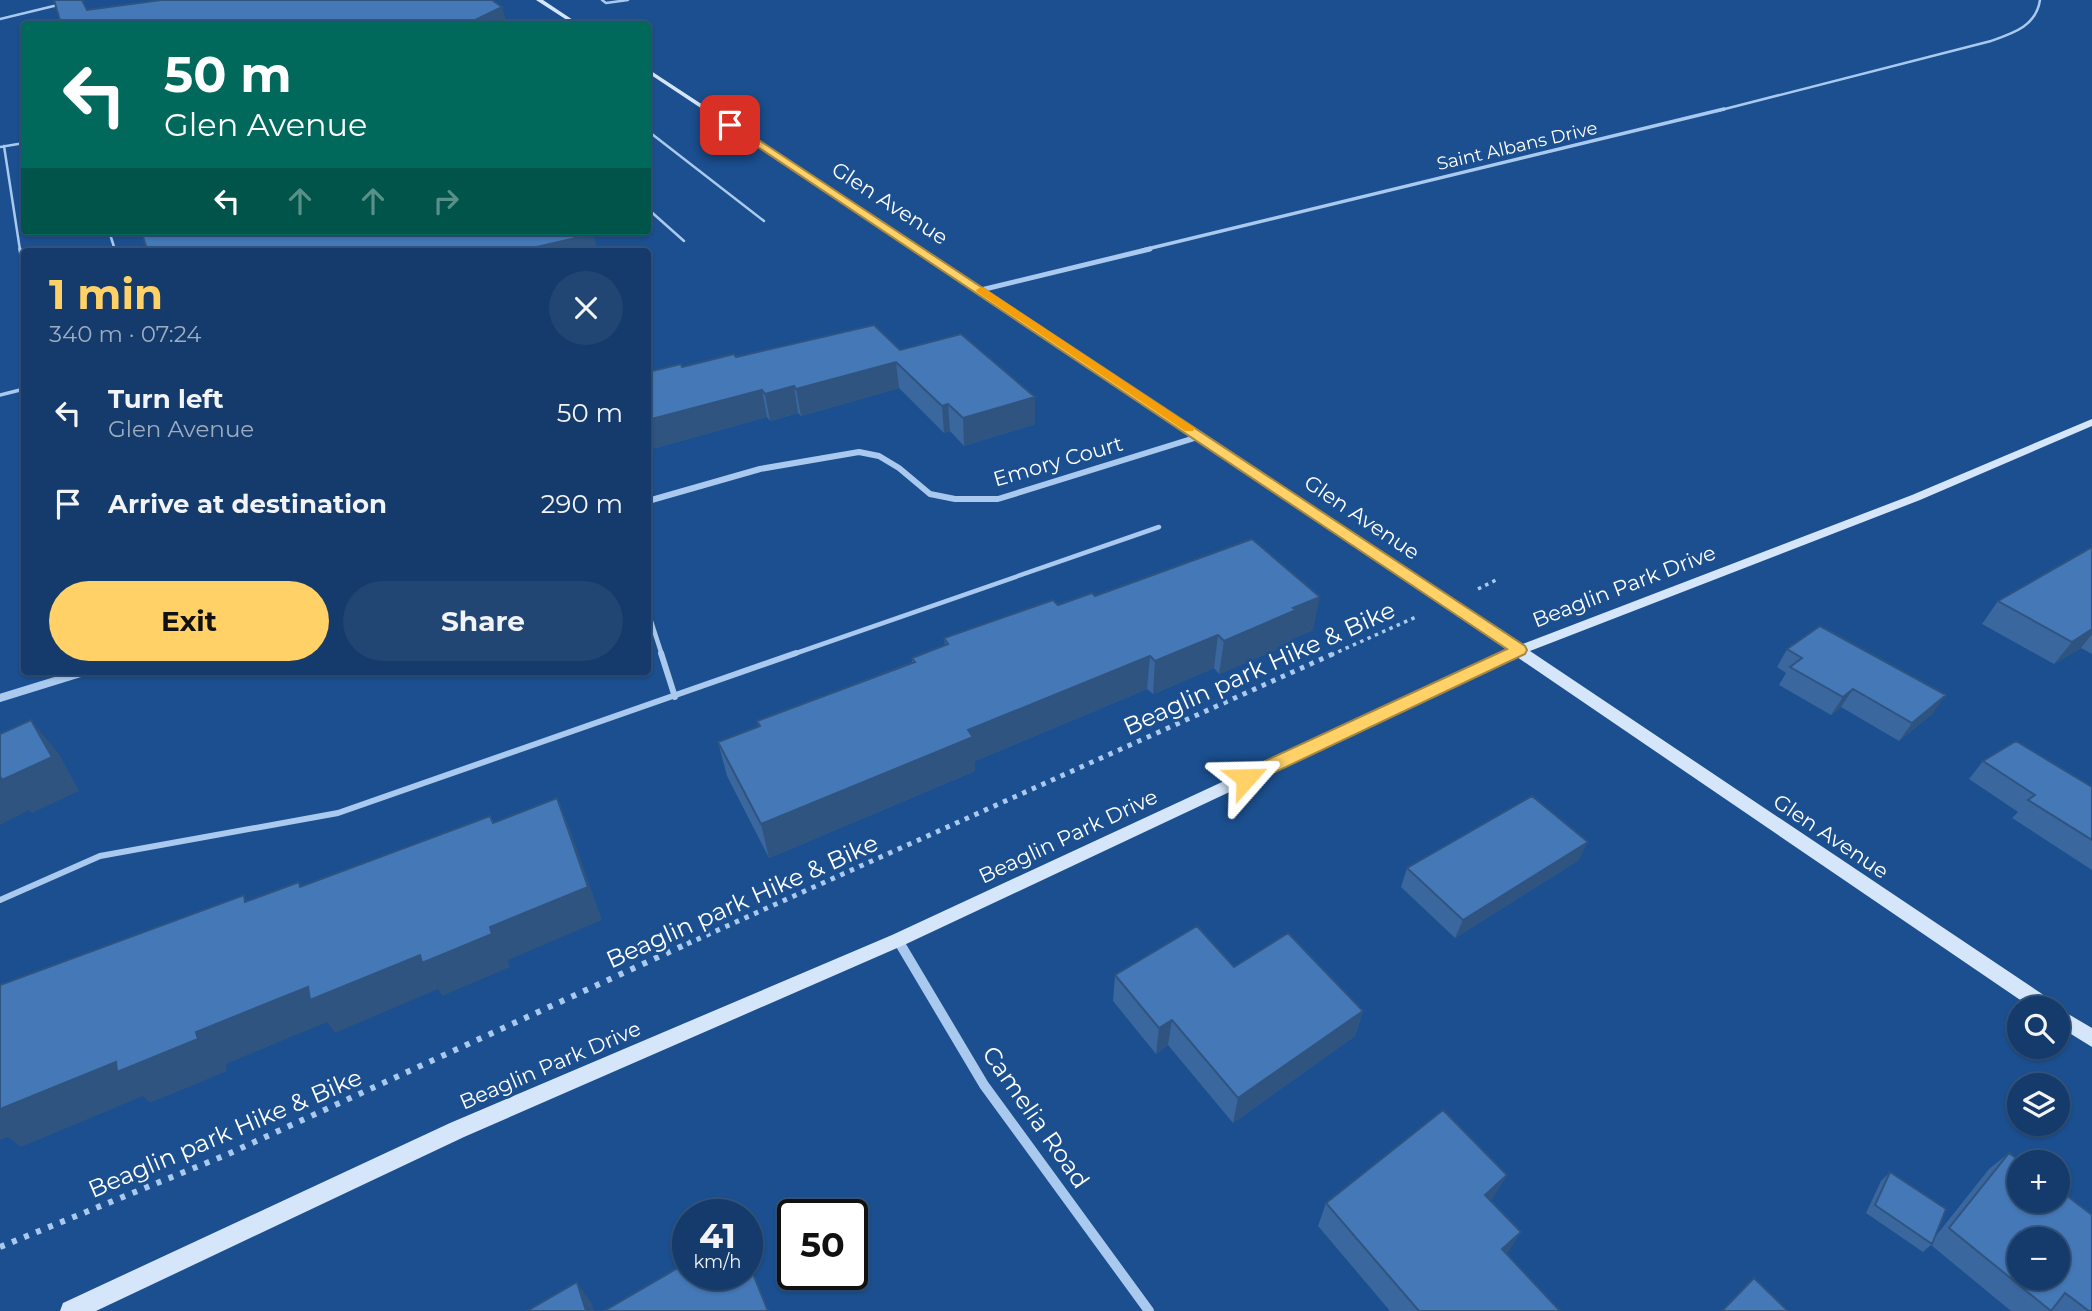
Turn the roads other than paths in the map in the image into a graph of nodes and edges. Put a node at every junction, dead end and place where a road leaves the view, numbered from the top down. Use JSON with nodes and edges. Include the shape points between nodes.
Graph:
{"nodes":[{"id":1,"x":539,"y":0,"type":"edge"},
{"id":2,"x":602,"y":0,"type":"edge"},
{"id":3,"x":628,"y":0,"type":"edge"},
{"id":4,"x":2040,"y":0,"type":"edge"},
{"id":5,"x":64,"y":4,"type":"edge"},
{"id":6,"x":0,"y":19,"type":"edge"},
{"id":7,"x":571,"y":21,"type":"edge"},
{"id":8,"x":651,"y":73,"type":"edge"},
{"id":9,"x":651,"y":133,"type":"edge"},
{"id":10,"x":21,"y":144,"type":"edge"},
{"id":11,"x":2,"y":147,"type":"edge"},
{"id":12,"x":651,"y":212,"type":"edge"},
{"id":13,"x":764,"y":221,"type":"dead end"},
{"id":14,"x":684,"y":241,"type":"dead end"},
{"id":15,"x":21,"y":258,"type":"edge"},
{"id":16,"x":981,"y":290,"type":"junction"},
{"id":17,"x":21,"y":390,"type":"edge"},
{"id":18,"x":0,"y":395,"type":"edge"},
{"id":19,"x":2092,"y":422,"type":"edge"},
{"id":20,"x":1201,"y":436,"type":"junction"},
{"id":21,"x":651,"y":499,"type":"edge"},
{"id":22,"x":1159,"y":527,"type":"dead end"},
{"id":23,"x":651,"y":621,"type":"edge"},
{"id":24,"x":1519,"y":650,"type":"junction"},
{"id":25,"x":75,"y":675,"type":"edge"},
{"id":26,"x":675,"y":697,"type":"junction"},
{"id":27,"x":0,"y":698,"type":"edge"},
{"id":28,"x":0,"y":900,"type":"edge"},
{"id":29,"x":898,"y":940,"type":"junction"},
{"id":30,"x":2029,"y":996,"type":"edge"},
{"id":31,"x":2070,"y":1024,"type":"edge"},
{"id":32,"x":2092,"y":1038,"type":"edge"},
{"id":33,"x":71,"y":1311,"type":"edge"},
{"id":34,"x":1149,"y":1311,"type":"edge"}],
"edges":[{"from":1,"to":7,"type":"street"},
{"from":2,"to":3,"type":"lane"},
{"from":4,"to":16,"type":"street","name":"Saint Albans Drive","via":[[2034,19],[2024,27],[1904,65]]},
{"from":5,"to":6,"type":"lane"},
{"from":8,"to":16,"type":"street","name":"Glen Avenue"},
{"from":9,"to":13,"type":"lane"},
{"from":10,"to":11,"type":"lane"},
{"from":11,"to":15,"type":"lane"},
{"from":12,"to":14,"type":"lane"},
{"from":16,"to":20,"type":"street","name":"Glen Avenue"},
{"from":17,"to":18,"type":"lane"},
{"from":19,"to":24,"type":"street","name":"Beaglin Park Drive","via":[[1897,505]]},
{"from":20,"to":21,"type":"street","name":"Emory Court","via":[[998,499],[930,494],[879,456],[859,452],[760,469]]},
{"from":20,"to":24,"type":"street","name":"Glen Avenue"},
{"from":22,"to":26,"type":"lane"},
{"from":23,"to":26,"type":"lane"},
{"from":24,"to":29,"type":"street","name":"Beaglin Park Drive"},
{"from":24,"to":30,"type":"street","name":"Glen Avenue"},
{"from":25,"to":27,"type":"street"},
{"from":26,"to":28,"type":"lane","via":[[338,813],[100,856]]},
{"from":29,"to":33,"type":"street","name":"Beaglin Park Drive","via":[[457,1130]]},
{"from":29,"to":34,"type":"street","name":"Camelia Road","via":[[984,1085]]},
{"from":31,"to":32,"type":"street"}]}
